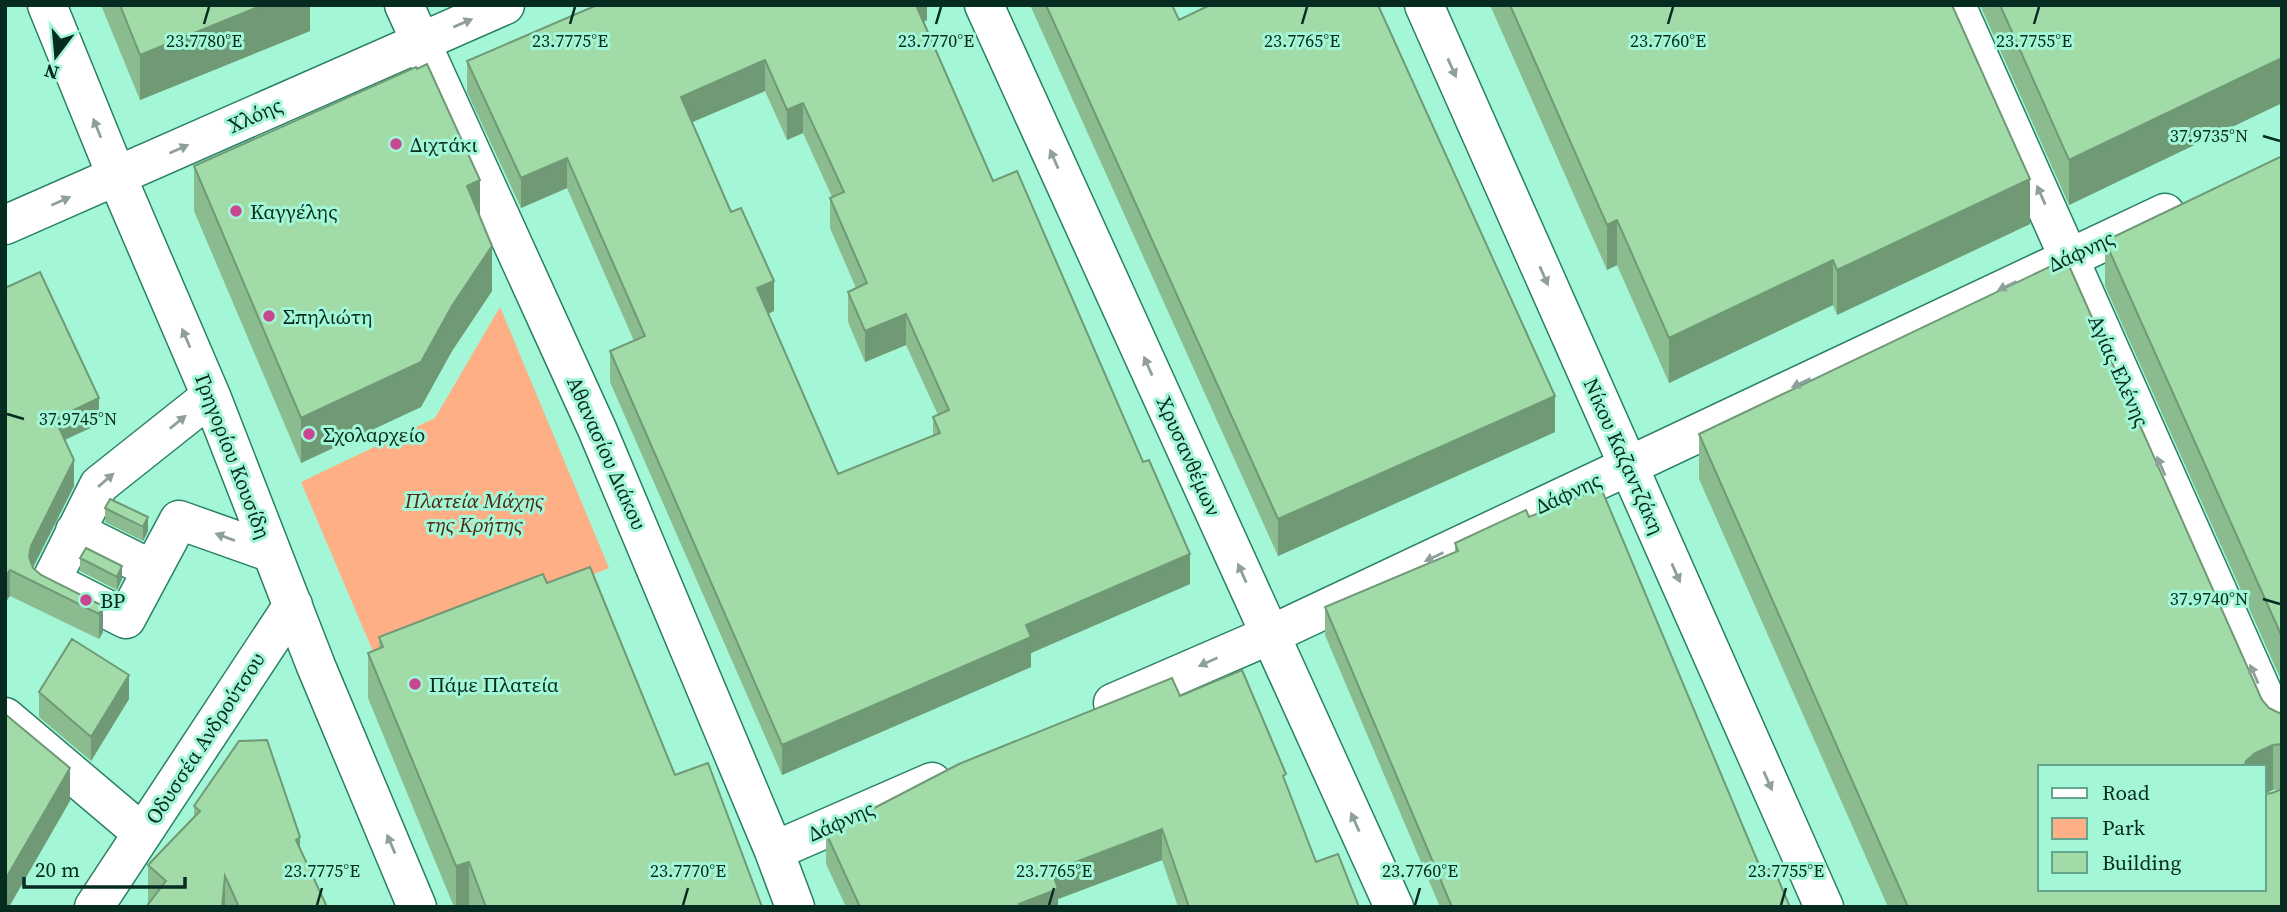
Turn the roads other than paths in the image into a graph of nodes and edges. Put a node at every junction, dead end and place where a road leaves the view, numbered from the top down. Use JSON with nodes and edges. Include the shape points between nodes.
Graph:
{"nodes":[{"id":1,"x":47,"y":5,"type":"edge"},
{"id":2,"x":404,"y":5,"type":"edge"},
{"id":3,"x":505,"y":5,"type":"edge"},
{"id":4,"x":984,"y":5,"type":"edge"},
{"id":5,"x":1424,"y":5,"type":"edge"},
{"id":6,"x":1956,"y":5,"type":"edge"},
{"id":7,"x":421,"y":42,"type":"junction"},
{"id":8,"x":117,"y":177,"type":"junction"},
{"id":9,"x":2194,"y":200,"type":"edge"},
{"id":10,"x":5,"y":225,"type":"edge"},
{"id":11,"x":2068,"y":257,"type":"junction"},
{"id":12,"x":211,"y":396,"type":"junction"},
{"id":13,"x":1628,"y":465,"type":"junction"},
{"id":14,"x":70,"y":543,"type":"junction"},
{"id":15,"x":272,"y":553,"type":"junction"},
{"id":16,"x":145,"y":581,"type":"junction"},
{"id":17,"x":293,"y":605,"type":"junction"},
{"id":18,"x":1270,"y":635,"type":"junction"},
{"id":19,"x":5,"y":717,"type":"edge"},
{"id":20,"x":1079,"y":718,"type":"edge"},
{"id":21,"x":2282,"y":736,"type":"edge"},
{"id":22,"x":965,"y":768,"type":"edge"},
{"id":23,"x":142,"y":833,"type":"junction"},
{"id":24,"x":774,"y":851,"type":"junction"},
{"id":25,"x":94,"y":907,"type":"edge"},
{"id":26,"x":417,"y":907,"type":"edge"},
{"id":27,"x":795,"y":907,"type":"edge"},
{"id":28,"x":1394,"y":907,"type":"edge"},
{"id":29,"x":1824,"y":907,"type":"edge"}],
"edges":[{"from":8,"to":1,"type":"street","name":"Γρηγορίου Κουσίδη","one_way":true},
{"from":2,"to":7,"type":"street","name":"Αθανασίου Διάκου"},
{"from":7,"to":3,"type":"street","name":"Χλόης","one_way":true},
{"from":18,"to":4,"type":"street","name":"Χρυσανθέμων","one_way":true},
{"from":5,"to":13,"type":"street","name":"Νίκου Καζαντζάκη","one_way":true},
{"from":11,"to":6,"type":"street","name":"Αγίας Ελένης","one_way":true},
{"from":8,"to":7,"type":"street","name":"Χλόης","one_way":true},
{"from":7,"to":24,"type":"street","name":"Αθανασίου Διάκου","via":[[597,429]]},
{"from":10,"to":8,"type":"street","name":"Χλόης","one_way":true},
{"from":12,"to":8,"type":"street","name":"Γρηγορίου Κουσίδη","one_way":true},
{"from":9,"to":11,"type":"street","name":"Δάφνης"},
{"from":11,"to":13,"type":"street","name":"Δάφνης","one_way":true},
{"from":21,"to":11,"type":"street","name":"Αγίας Ελένης","one_way":true},
{"from":14,"to":12,"type":"street","one_way":true,"via":[[99,485]]},
{"from":12,"to":15,"type":"street","name":"Γρηγορίου Κουσίδη"},
{"from":13,"to":18,"type":"street","name":"Δάφνης","one_way":true},
{"from":13,"to":29,"type":"street","name":"Νίκου Καζαντζάκη","one_way":true},
{"from":14,"to":16,"type":"street"},
{"from":14,"to":16,"type":"street","via":[[51,581],[126,619]]},
{"from":15,"to":16,"type":"street","one_way":true,"via":[[179,520]]},
{"from":15,"to":17,"type":"street","name":"Γρηγορίου Κουσίδη"},
{"from":17,"to":23,"type":"street","name":"Οδυσσέα Ανδρούτσου"},
{"from":26,"to":17,"type":"street","name":"Γρηγορίου Κουσίδη","one_way":true},
{"from":18,"to":20,"type":"street","name":"Δάφνης","one_way":true},
{"from":28,"to":18,"type":"street","name":"Χρυσανθέμων","one_way":true},
{"from":19,"to":23,"type":"street"},
{"from":22,"to":24,"type":"street","name":"Δάφνης"},
{"from":23,"to":25,"type":"street","name":"Οδυσσέα Ανδρούτσου"},
{"from":24,"to":27,"type":"street","name":"Αθανασίου Διάκου"}]}
